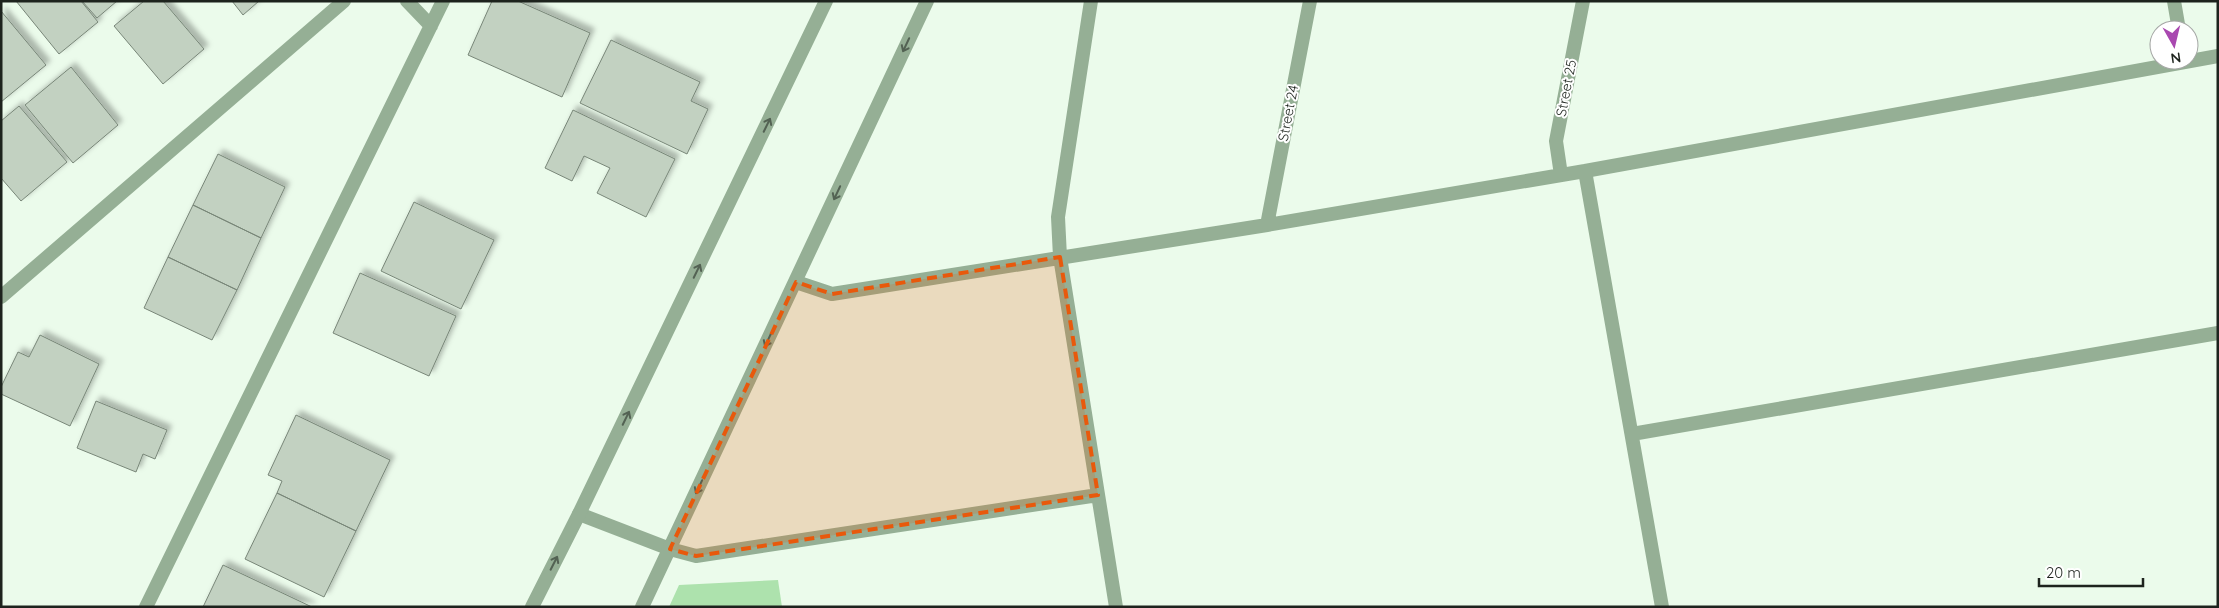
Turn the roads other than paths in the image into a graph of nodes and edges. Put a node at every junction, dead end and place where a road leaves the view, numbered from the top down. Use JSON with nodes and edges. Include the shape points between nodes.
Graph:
{"nodes":[{"id":1,"x":344,"y":1,"type":"edge"},
{"id":2,"x":407,"y":1,"type":"edge"},
{"id":3,"x":443,"y":1,"type":"edge"},
{"id":4,"x":826,"y":1,"type":"edge"},
{"id":5,"x":927,"y":1,"type":"edge"},
{"id":6,"x":1091,"y":1,"type":"edge"},
{"id":7,"x":1310,"y":1,"type":"edge"},
{"id":8,"x":1583,"y":1,"type":"edge"},
{"id":9,"x":2174,"y":1,"type":"edge"},
{"id":10,"x":2177,"y":20,"type":"edge"},
{"id":11,"x":431,"y":26,"type":"junction"},
{"id":12,"x":2218,"y":56,"type":"edge"},
{"id":13,"x":2199,"y":59,"type":"edge"},
{"id":14,"x":2149,"y":67,"type":"edge"},
{"id":15,"x":1585,"y":171,"type":"junction"},
{"id":16,"x":1561,"y":175,"type":"junction"},
{"id":17,"x":1267,"y":225,"type":"junction"},
{"id":18,"x":1060,"y":257,"type":"junction"},
{"id":19,"x":796,"y":282,"type":"junction"},
{"id":20,"x":1,"y":297,"type":"edge"},
{"id":21,"x":2218,"y":333,"type":"edge"},
{"id":22,"x":1632,"y":434,"type":"junction"},
{"id":23,"x":1098,"y":495,"type":"junction"},
{"id":24,"x":579,"y":514,"type":"junction"},
{"id":25,"x":670,"y":549,"type":"junction"},
{"id":26,"x":146,"y":607,"type":"edge"},
{"id":27,"x":532,"y":607,"type":"edge"},
{"id":28,"x":642,"y":607,"type":"edge"},
{"id":29,"x":1116,"y":607,"type":"edge"},
{"id":30,"x":1662,"y":607,"type":"edge"}],
"edges":[{"from":1,"to":20,"type":"street"},
{"from":2,"to":11,"type":"street"},
{"from":3,"to":11,"type":"street"},
{"from":24,"to":4,"type":"street","one_way":true},
{"from":5,"to":19,"type":"street","one_way":true},
{"from":6,"to":18,"type":"street","via":[[1058,217]]},
{"from":7,"to":17,"type":"street","name":"Street 24"},
{"from":8,"to":16,"type":"street","name":"Street 25","via":[[1556,141]]},
{"from":9,"to":10,"type":"street"},
{"from":11,"to":26,"type":"street"},
{"from":12,"to":13,"type":"street"},
{"from":14,"to":15,"type":"street"},
{"from":15,"to":16,"type":"street"},
{"from":15,"to":22,"type":"street"},
{"from":16,"to":17,"type":"street"},
{"from":17,"to":18,"type":"street"},
{"from":18,"to":19,"type":"street","via":[[832,294]]},
{"from":18,"to":23,"type":"street"},
{"from":19,"to":25,"type":"street","one_way":true},
{"from":21,"to":22,"type":"street"},
{"from":22,"to":30,"type":"street"},
{"from":23,"to":25,"type":"street","via":[[696,556]]},
{"from":23,"to":29,"type":"street"},
{"from":24,"to":25,"type":"street"},
{"from":27,"to":24,"type":"street","one_way":true},
{"from":25,"to":28,"type":"street"}]}
